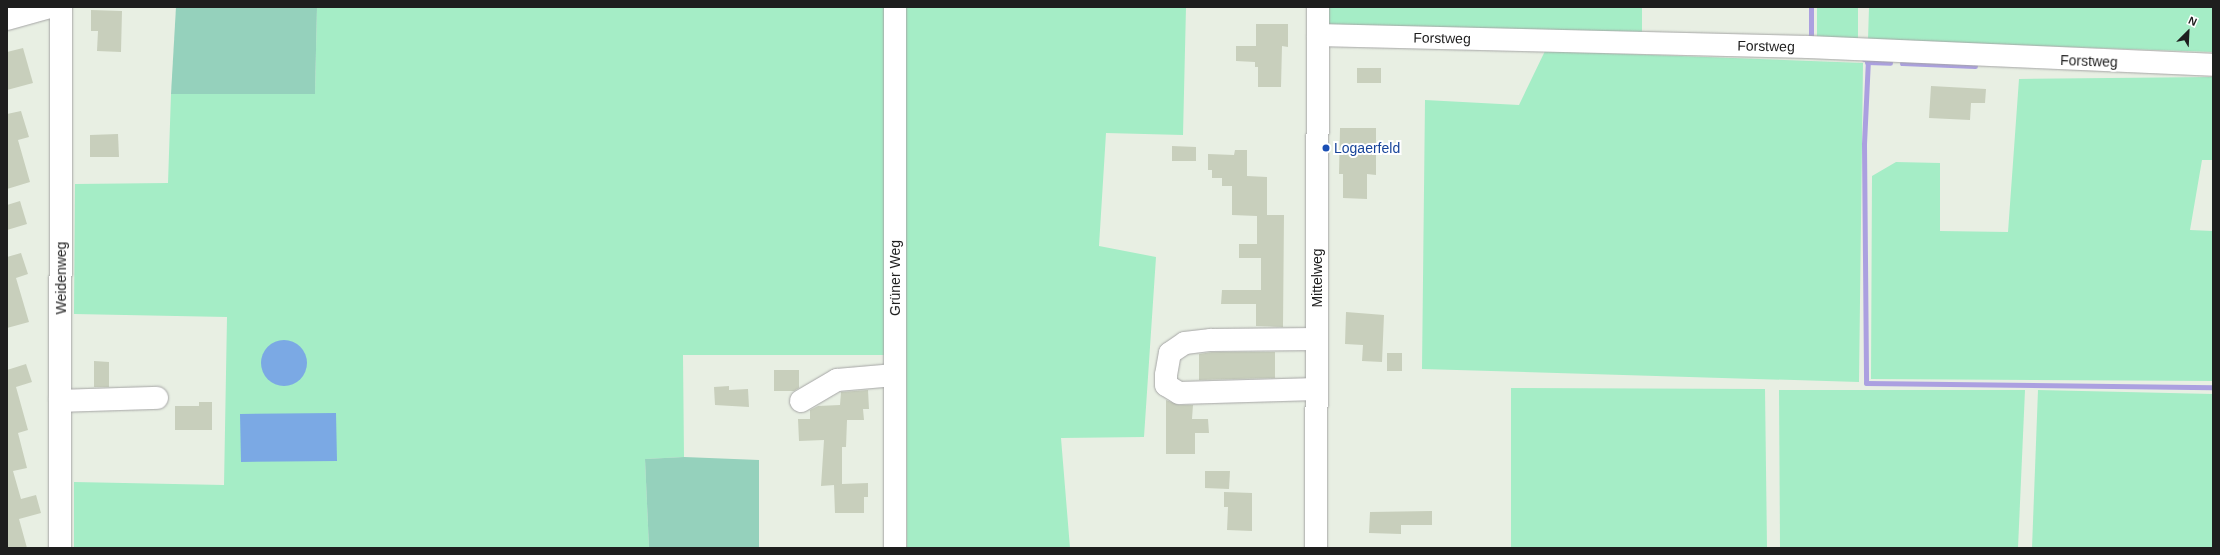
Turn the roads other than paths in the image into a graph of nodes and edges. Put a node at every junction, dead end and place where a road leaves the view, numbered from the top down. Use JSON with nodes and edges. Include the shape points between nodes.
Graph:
{"nodes":[{"id":1,"x":50,"y":7,"type":"edge"},
{"id":2,"x":61,"y":7,"type":"edge"},
{"id":3,"x":895,"y":7,"type":"edge"},
{"id":4,"x":1318,"y":7,"type":"edge"},
{"id":5,"x":7,"y":19,"type":"edge"},
{"id":6,"x":1318,"y":35,"type":"junction"},
{"id":7,"x":2213,"y":65,"type":"edge"},
{"id":8,"x":1317,"y":339,"type":"junction"},
{"id":9,"x":895,"y":375,"type":"junction"},
{"id":10,"x":1317,"y":389,"type":"junction"},
{"id":11,"x":157,"y":398,"type":"dead end"},
{"id":12,"x":60,"y":401,"type":"junction"},
{"id":13,"x":801,"y":401,"type":"dead end"},
{"id":14,"x":60,"y":548,"type":"edge"},
{"id":15,"x":895,"y":548,"type":"edge"},
{"id":16,"x":1316,"y":548,"type":"edge"}],
"edges":[{"from":1,"to":5,"type":"street"},
{"from":2,"to":12,"type":"street","name":"Weidenweg"},
{"from":3,"to":9,"type":"street","name":"Grüner Weg"},
{"from":4,"to":6,"type":"street","name":"Mittelweg"},
{"from":6,"to":7,"type":"street","name":"Forstweg","via":[[1808,47]]},
{"from":6,"to":8,"type":"street","name":"Mittelweg"},
{"from":8,"to":10,"type":"street","name":"Mittelweg"},
{"from":8,"to":10,"type":"street","via":[[1211,340],[1185,343],[1170,354],[1166,375],[1166,385],[1179,393]]},
{"from":9,"to":13,"type":"street","via":[[837,380]]},
{"from":9,"to":15,"type":"street","name":"Grüner Weg"},
{"from":10,"to":16,"type":"street","name":"Mittelweg"},
{"from":11,"to":12,"type":"street"},
{"from":12,"to":14,"type":"street","name":"Weidenweg"}]}
